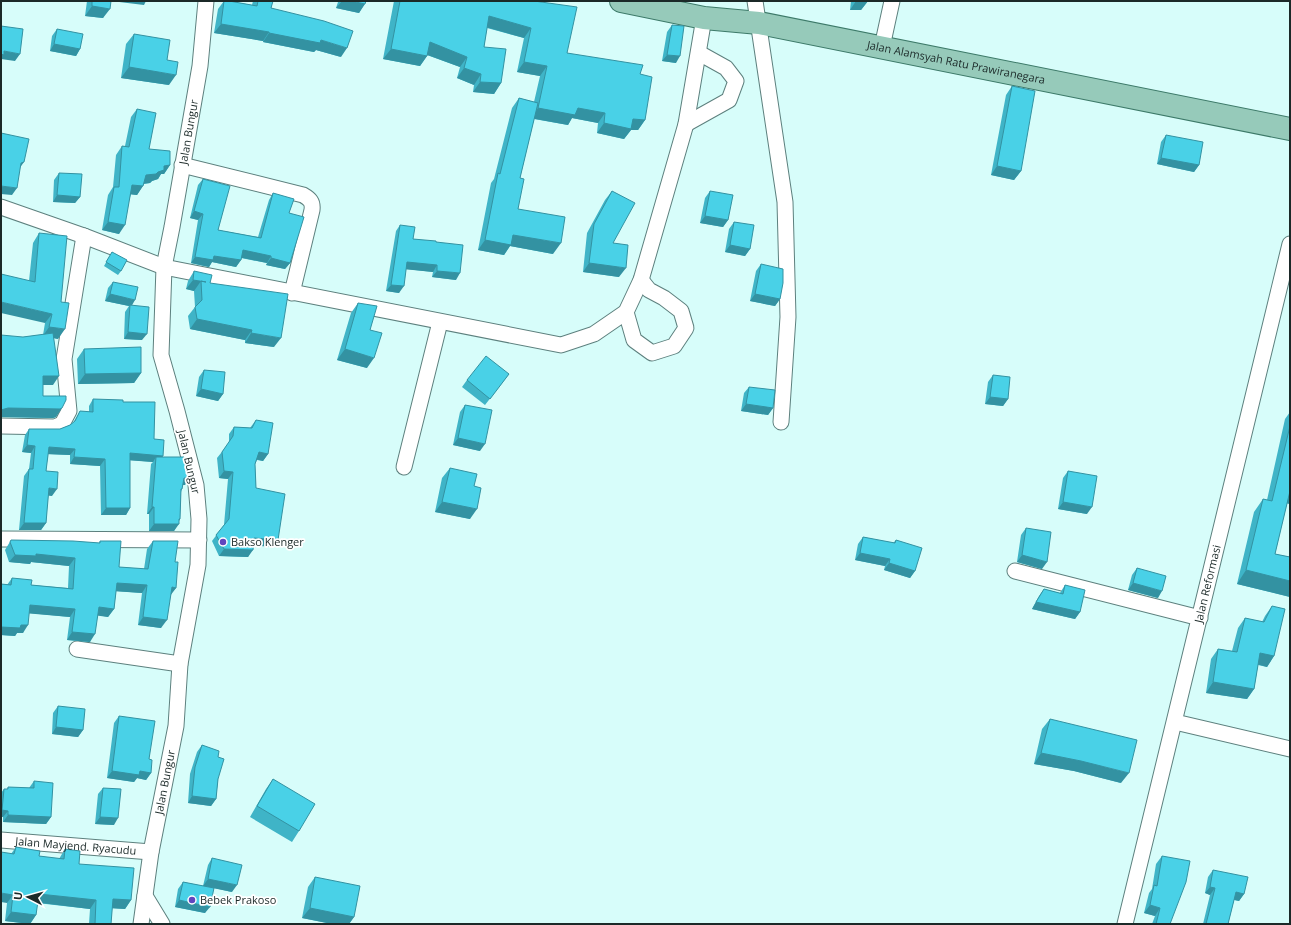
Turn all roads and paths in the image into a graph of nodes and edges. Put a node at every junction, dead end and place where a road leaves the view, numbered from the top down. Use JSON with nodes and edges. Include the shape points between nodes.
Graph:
{"nodes":[{"id":1,"x":206,"y":1,"type":"edge"},
{"id":2,"x":620,"y":1,"type":"edge"},
{"id":3,"x":755,"y":1,"type":"edge"},
{"id":4,"x":892,"y":1,"type":"edge"},
{"id":5,"x":704,"y":18,"type":"junction"},
{"id":6,"x":758,"y":23,"type":"junction"},
{"id":7,"x":882,"y":47,"type":"junction"},
{"id":8,"x":699,"y":53,"type":"junction"},
{"id":9,"x":686,"y":124,"type":"junction"},
{"id":10,"x":1290,"y":129,"type":"edge"},
{"id":11,"x":182,"y":165,"type":"junction"},
{"id":12,"x":1,"y":207,"type":"edge"},
{"id":13,"x":84,"y":236,"type":"junction"},
{"id":14,"x":1290,"y":244,"type":"edge"},
{"id":15,"x":164,"y":267,"type":"junction"},
{"id":16,"x":641,"y":280,"type":"junction"},
{"id":17,"x":292,"y":293,"type":"junction"},
{"id":18,"x":626,"y":312,"type":"junction"},
{"id":19,"x":440,"y":322,"type":"junction"},
{"id":20,"x":781,"y":422,"type":"dead end"},
{"id":21,"x":1,"y":426,"type":"edge"},
{"id":22,"x":404,"y":467,"type":"dead end"},
{"id":23,"x":1,"y":539,"type":"edge"},
{"id":24,"x":199,"y":540,"type":"junction"},
{"id":25,"x":1015,"y":571,"type":"dead end"},
{"id":26,"x":1200,"y":618,"type":"junction"},
{"id":27,"x":77,"y":649,"type":"dead end"},
{"id":28,"x":180,"y":664,"type":"junction"},
{"id":29,"x":1175,"y":722,"type":"junction"},
{"id":30,"x":1290,"y":750,"type":"edge"},
{"id":31,"x":1,"y":840,"type":"edge"},
{"id":32,"x":151,"y":852,"type":"junction"},
{"id":33,"x":145,"y":896,"type":"junction"},
{"id":34,"x":141,"y":924,"type":"edge"},
{"id":35,"x":162,"y":924,"type":"edge"},
{"id":36,"x":1126,"y":924,"type":"edge"}],
"edges":[{"from":1,"to":11,"type":"street","name":"Jalan Bungur","via":[[200,66]]},
{"from":2,"to":5,"type":"main road","name":"Jalan Alamsyah Ratu Prawiranegara"},
{"from":3,"to":6,"type":"street"},
{"from":4,"to":7,"type":"street"},
{"from":5,"to":6,"type":"main road","name":"Jalan Alamsyah Ratu Prawiranegara"},
{"from":5,"to":8,"type":"street"},
{"from":6,"to":7,"type":"main road","name":"Jalan Alamsyah Ratu Prawiranegara"},
{"from":6,"to":20,"type":"street","via":[[785,202],[788,317]]},
{"from":7,"to":10,"type":"main road","name":"Jalan Alamsyah Ratu Prawiranegara"},
{"from":8,"to":9,"type":"street"},
{"from":8,"to":9,"type":"street","via":[[726,68],[736,81],[729,100]]},
{"from":9,"to":16,"type":"street"},
{"from":11,"to":15,"type":"street","name":"Jalan Bungur"},
{"from":11,"to":17,"type":"street","via":[[303,195],[309,199],[312,210]]},
{"from":12,"to":13,"type":"street"},
{"from":13,"to":15,"type":"street"},
{"from":13,"to":21,"type":"street","via":[[64,359],[69,405],[67,416],[62,424],[55,427]]},
{"from":14,"to":26,"type":"street","name":"Jalan Reformasi"},
{"from":15,"to":17,"type":"street"},
{"from":15,"to":24,"type":"street","name":"Jalan Bungur","via":[[161,355],[196,485]]},
{"from":16,"to":18,"type":"street"},
{"from":16,"to":18,"type":"street","via":[[649,290],[681,310],[686,328],[674,346],[652,353],[634,340]]},
{"from":17,"to":19,"type":"street"},
{"from":18,"to":19,"type":"street","via":[[594,334],[561,345]]},
{"from":19,"to":22,"type":"street"},
{"from":23,"to":24,"type":"street"},
{"from":24,"to":28,"type":"street","name":"Jalan Bungur","via":[[198,565]]},
{"from":25,"to":26,"type":"street"},
{"from":26,"to":29,"type":"street","name":"Jalan Reformasi"},
{"from":27,"to":28,"type":"street"},
{"from":28,"to":32,"type":"street","name":"Jalan Bungur","via":[[176,726]]},
{"from":29,"to":30,"type":"street"},
{"from":29,"to":36,"type":"street","name":"Jalan Reformasi"},
{"from":31,"to":32,"type":"street","name":"Jalan Mayjend. Ryacudu"},
{"from":32,"to":33,"type":"street","name":"Jalan Bungur"},
{"from":33,"to":34,"type":"street","name":"Jalan Bungur"},
{"from":33,"to":35,"type":"street"}]}
